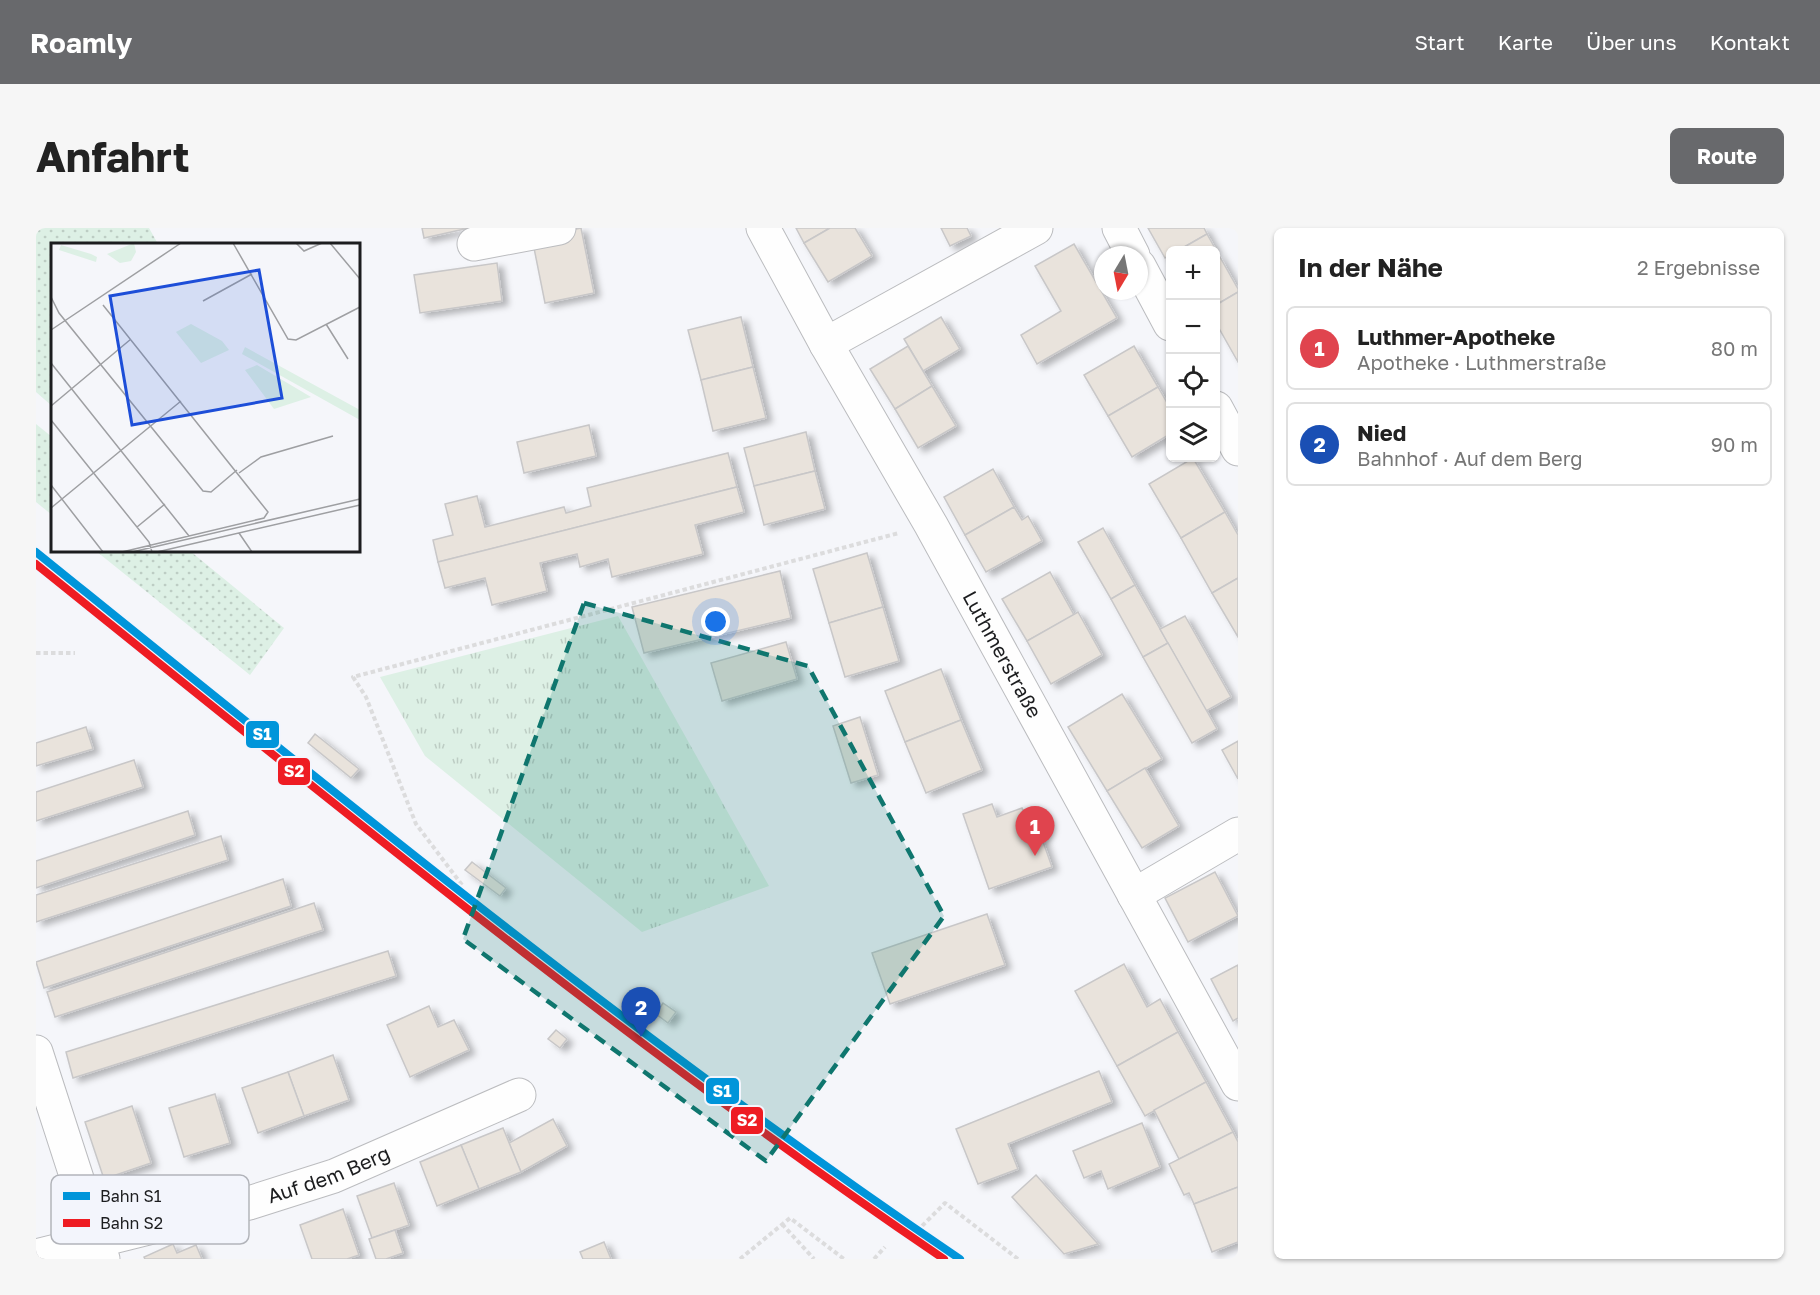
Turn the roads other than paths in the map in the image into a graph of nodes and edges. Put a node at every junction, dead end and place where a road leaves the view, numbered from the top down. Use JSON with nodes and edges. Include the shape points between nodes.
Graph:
{"nodes":[{"id":1,"x":559,"y":228,"type":"edge"},
{"id":2,"x":763,"y":228,"type":"edge"},
{"id":3,"x":1036,"y":228,"type":"edge"},
{"id":4,"x":1119,"y":228,"type":"edge"},
{"id":5,"x":474,"y":244,"type":"dead end"},
{"id":6,"x":1128,"y":246,"type":"edge"},
{"id":7,"x":1148,"y":283,"type":"edge"},
{"id":8,"x":1166,"y":317,"type":"edge"},
{"id":9,"x":826,"y":344,"type":"junction"},
{"id":10,"x":1220,"y":417,"type":"edge"},
{"id":11,"x":1238,"y":449,"type":"edge"},
{"id":12,"x":1238,"y":834,"type":"edge"},
{"id":13,"x":1134,"y":895,"type":"junction"},
{"id":14,"x":36,"y":1052,"type":"edge"},
{"id":15,"x":1238,"y":1084,"type":"edge"},
{"id":16,"x":519,"y":1095,"type":"dead end"},
{"id":17,"x":76,"y":1175,"type":"edge"},
{"id":18,"x":249,"y":1203,"type":"edge"},
{"id":19,"x":116,"y":1244,"type":"edge"},
{"id":20,"x":100,"y":1249,"type":"edge"},
{"id":21,"x":36,"y":1256,"type":"edge"}],
"edges":[{"from":1,"to":5,"type":"street"},
{"from":2,"to":9,"type":"street","name":"Luthmerstraße"},
{"from":3,"to":9,"type":"street"},
{"from":4,"to":6,"type":"street"},
{"from":7,"to":8,"type":"street"},
{"from":9,"to":13,"type":"street","name":"Luthmerstraße","via":[[931,525]]},
{"from":10,"to":11,"type":"street"},
{"from":12,"to":13,"type":"street"},
{"from":13,"to":15,"type":"street","name":"Luthmerstraße"},
{"from":14,"to":17,"type":"street"},
{"from":16,"to":18,"type":"street","name":"Auf dem Berg","via":[[334,1176]]},
{"from":19,"to":20,"type":"street","name":"Auf dem Berg"},
{"from":20,"to":21,"type":"street","name":"Auf dem Berg"}]}
